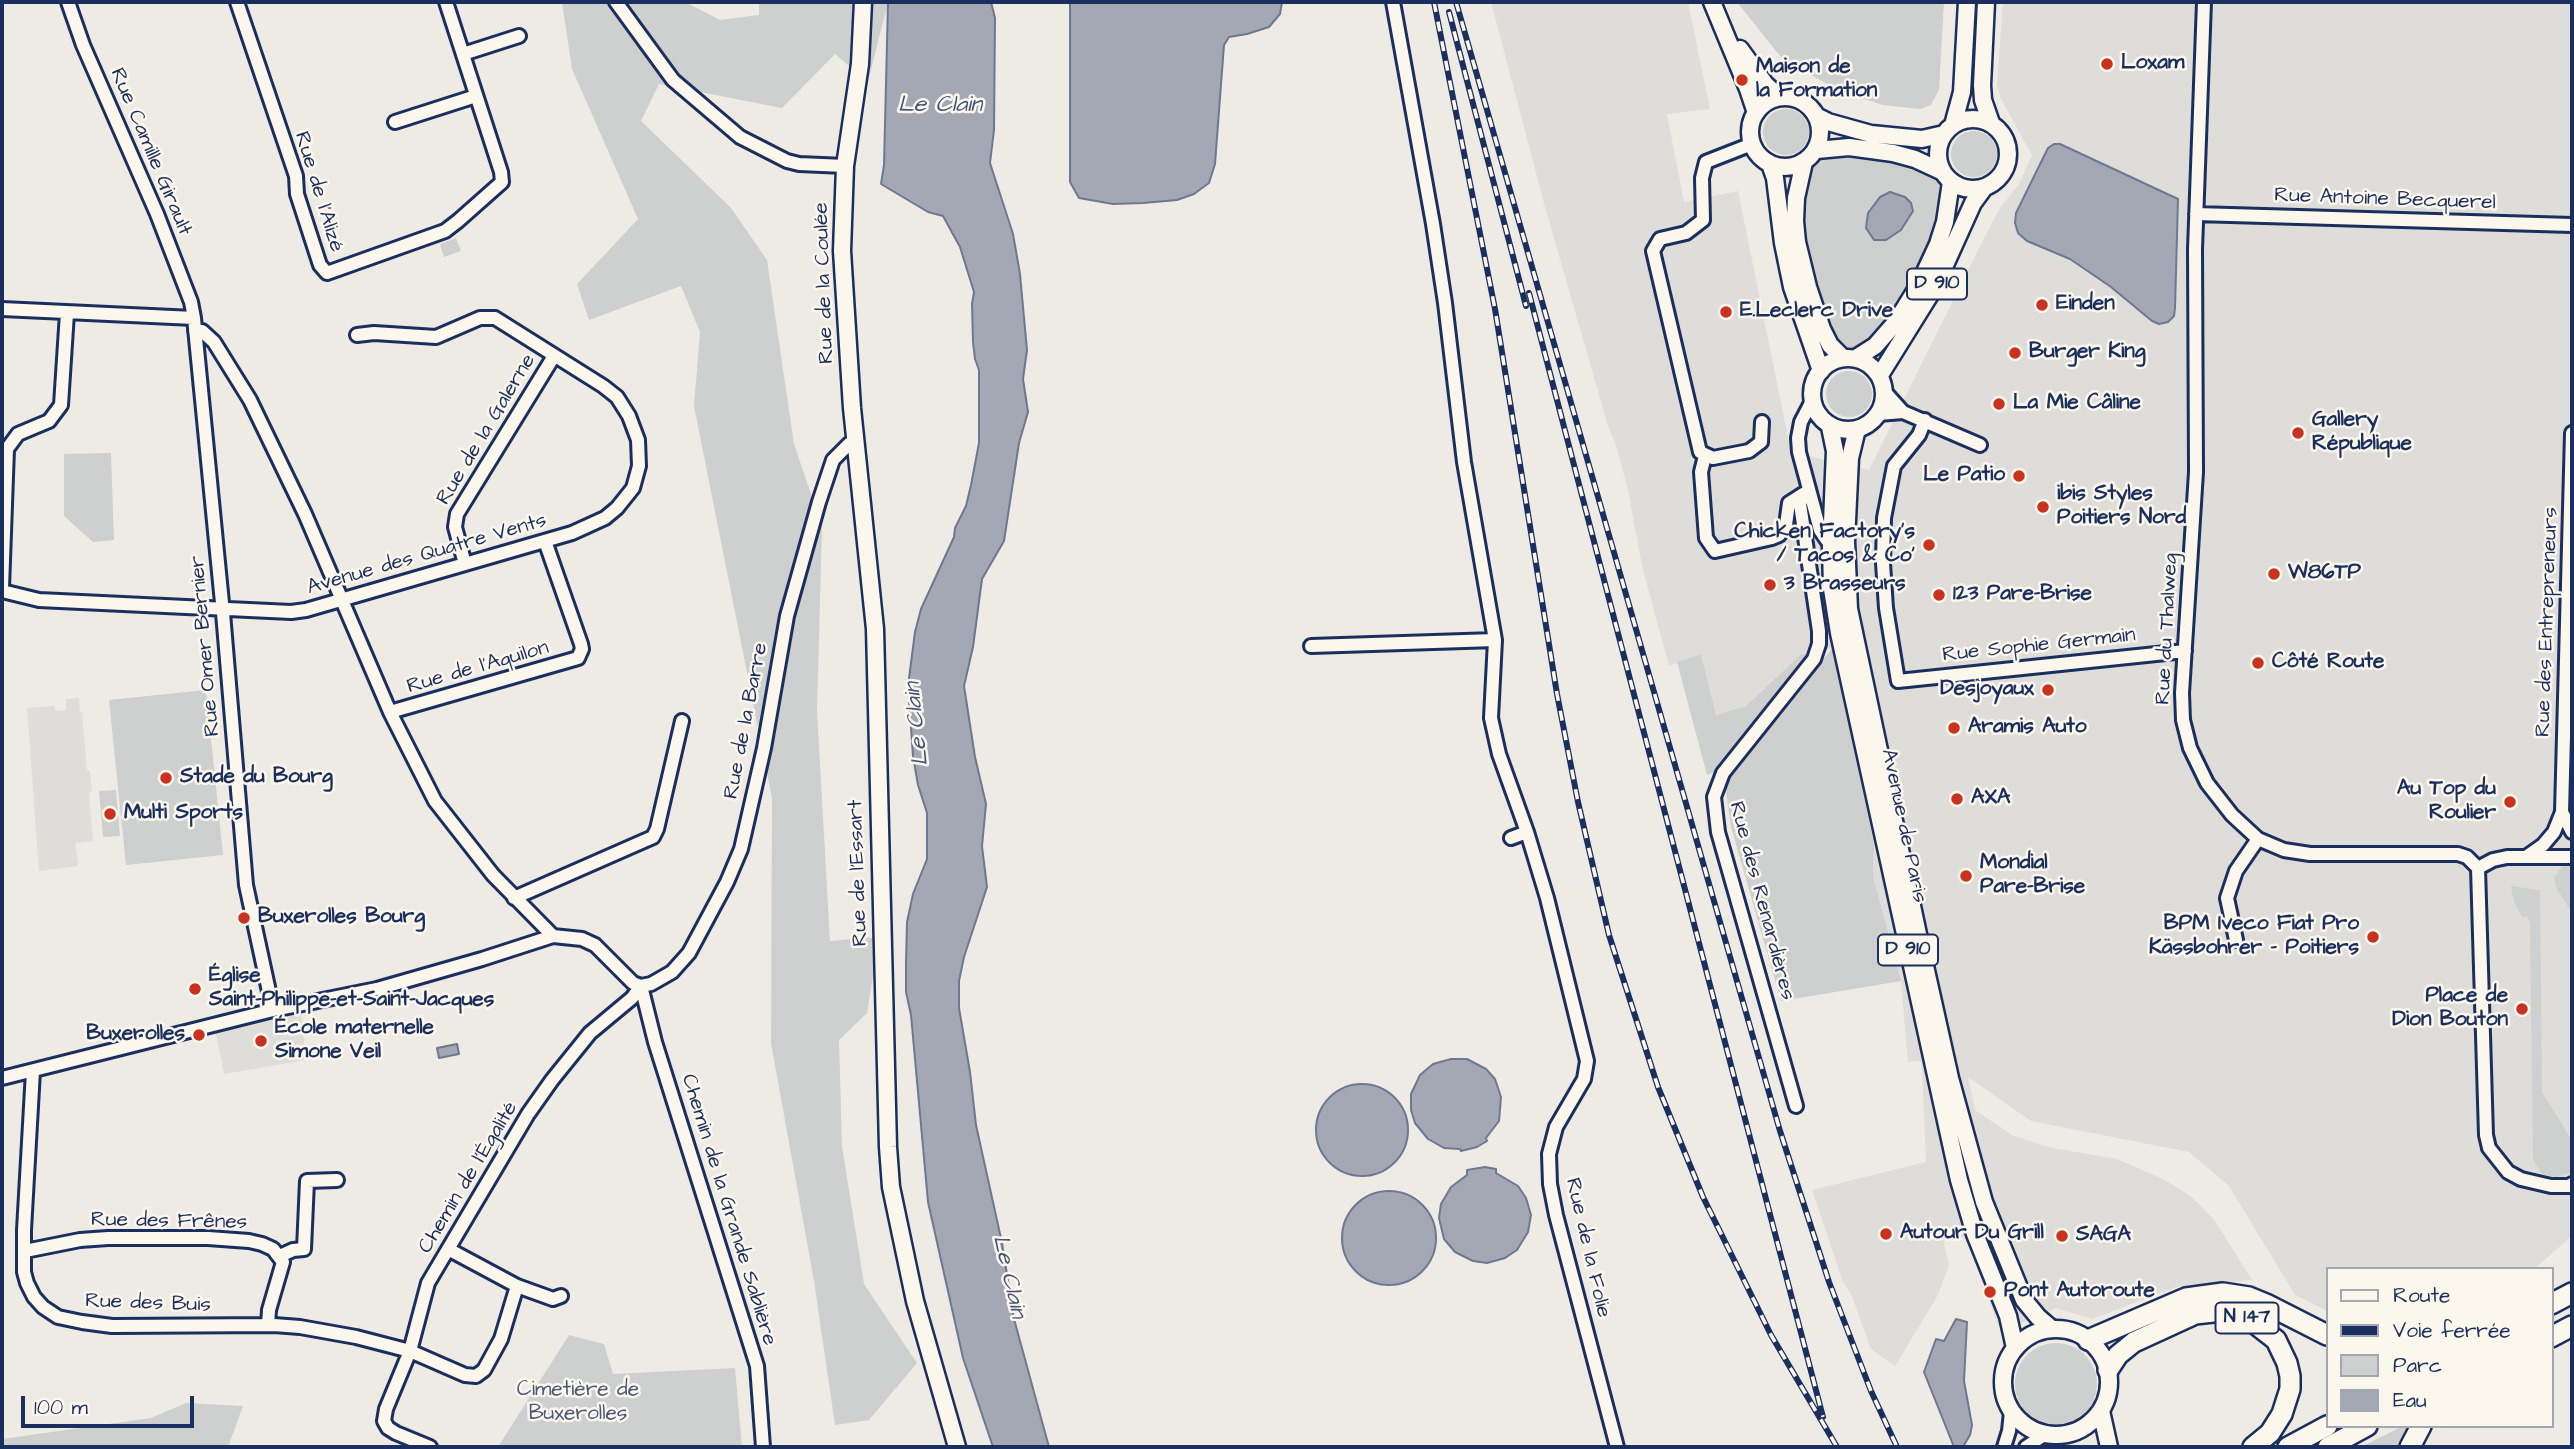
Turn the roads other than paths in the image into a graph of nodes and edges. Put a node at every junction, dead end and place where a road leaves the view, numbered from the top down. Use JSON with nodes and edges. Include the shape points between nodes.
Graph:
{"nodes":[{"id":1,"x":68,"y":2,"type":"edge"},
{"id":2,"x":237,"y":2,"type":"edge"},
{"id":3,"x":446,"y":2,"type":"edge"},
{"id":4,"x":616,"y":2,"type":"edge"},
{"id":5,"x":863,"y":2,"type":"edge"},
{"id":6,"x":1393,"y":2,"type":"edge"},
{"id":7,"x":1967,"y":2,"type":"edge"},
{"id":8,"x":1986,"y":2,"type":"edge"},
{"id":9,"x":2204,"y":2,"type":"edge"},
{"id":10,"x":1713,"y":5,"type":"edge"},
{"id":11,"x":519,"y":36,"type":"dead end"},
{"id":12,"x":463,"y":54,"type":"junction"},
{"id":13,"x":476,"y":96,"type":"junction"},
{"id":14,"x":1779,"y":97,"type":"junction"},
{"id":15,"x":1756,"y":113,"type":"junction"},
{"id":16,"x":1816,"y":116,"type":"junction"},
{"id":17,"x":395,"y":121,"type":"dead end"},
{"id":18,"x":1991,"y":123,"type":"junction"},
{"id":19,"x":1949,"y":130,"type":"junction"},
{"id":20,"x":1752,"y":144,"type":"junction"},
{"id":21,"x":1817,"y":150,"type":"junction"},
{"id":22,"x":1804,"y":162,"type":"junction"},
{"id":23,"x":1770,"y":164,"type":"junction"},
{"id":24,"x":845,"y":166,"type":"junction"},
{"id":25,"x":1947,"y":177,"type":"junction"},
{"id":26,"x":1984,"y":188,"type":"junction"},
{"id":27,"x":2196,"y":214,"type":"junction"},
{"id":28,"x":2572,"y":225,"type":"edge"},
{"id":29,"x":2,"y":309,"type":"edge"},
{"id":30,"x":66,"y":313,"type":"junction"},
{"id":31,"x":195,"y":324,"type":"junction"},
{"id":32,"x":358,"y":335,"type":"dead end"},
{"id":33,"x":554,"y":356,"type":"junction"},
{"id":34,"x":1849,"y":358,"type":"junction"},
{"id":35,"x":1821,"y":371,"type":"junction"},
{"id":36,"x":1880,"y":375,"type":"junction"},
{"id":37,"x":1885,"y":392,"type":"junction"},
{"id":38,"x":1812,"y":401,"type":"junction"},
{"id":39,"x":1903,"y":412,"type":"junction"},
{"id":40,"x":1878,"y":414,"type":"junction"},
{"id":41,"x":1925,"y":420,"type":"junction"},
{"id":42,"x":1762,"y":422,"type":"dead end"},
{"id":43,"x":1830,"y":427,"type":"junction"},
{"id":44,"x":1857,"y":429,"type":"junction"},
{"id":45,"x":2572,"y":433,"type":"edge"},
{"id":46,"x":855,"y":442,"type":"junction"},
{"id":47,"x":1980,"y":444,"type":"dead end"},
{"id":48,"x":1705,"y":456,"type":"junction"},
{"id":49,"x":1806,"y":492,"type":"junction"},
{"id":50,"x":545,"y":541,"type":"junction"},
{"id":51,"x":1831,"y":546,"type":"junction"},
{"id":52,"x":465,"y":564,"type":"junction"},
{"id":53,"x":2,"y":590,"type":"edge"},
{"id":54,"x":343,"y":600,"type":"junction"},
{"id":55,"x":222,"y":607,"type":"junction"},
{"id":56,"x":1495,"y":640,"type":"junction"},
{"id":57,"x":1311,"y":646,"type":"dead end"},
{"id":58,"x":2185,"y":651,"type":"junction"},
{"id":59,"x":390,"y":712,"type":"junction"},
{"id":60,"x":682,"y":721,"type":"dead end"},
{"id":61,"x":2562,"y":811,"type":"junction"},
{"id":62,"x":1527,"y":832,"type":"junction"},
{"id":63,"x":2572,"y":832,"type":"edge"},
{"id":64,"x":1511,"y":838,"type":"dead end"},
{"id":65,"x":2258,"y":839,"type":"junction"},
{"id":66,"x":2526,"y":857,"type":"junction"},
{"id":67,"x":2572,"y":857,"type":"edge"},
{"id":68,"x":2478,"y":868,"type":"junction"},
{"id":69,"x":514,"y":898,"type":"junction"},
{"id":70,"x":553,"y":936,"type":"junction"},
{"id":71,"x":2236,"y":940,"type":"dead end"},
{"id":72,"x":641,"y":986,"type":"junction"},
{"id":73,"x":273,"y":1010,"type":"junction"},
{"id":74,"x":33,"y":1071,"type":"junction"},
{"id":75,"x":2,"y":1078,"type":"edge"},
{"id":76,"x":1797,"y":1106,"type":"dead end"},
{"id":77,"x":337,"y":1180,"type":"dead end"},
{"id":78,"x":2571,"y":1186,"type":"edge"},
{"id":79,"x":448,"y":1249,"type":"junction"},
{"id":80,"x":25,"y":1251,"type":"junction"},
{"id":81,"x":280,"y":1256,"type":"junction"},
{"id":82,"x":2572,"y":1284,"type":"edge"},
{"id":83,"x":517,"y":1286,"type":"junction"},
{"id":84,"x":2572,"y":1293,"type":"edge"},
{"id":85,"x":2553,"y":1294,"type":"edge"},
{"id":86,"x":561,"y":1296,"type":"dead end"},
{"id":87,"x":2553,"y":1303,"type":"edge"},
{"id":88,"x":2572,"y":1315,"type":"edge"},
{"id":89,"x":268,"y":1325,"type":"junction"},
{"id":90,"x":2553,"y":1325,"type":"edge"},
{"id":91,"x":2572,"y":1326,"type":"edge"},
{"id":92,"x":2052,"y":1329,"type":"junction"},
{"id":93,"x":2326,"y":1334,"type":"edge"},
{"id":94,"x":2553,"y":1336,"type":"edge"},
{"id":95,"x":2088,"y":1339,"type":"junction"},
{"id":96,"x":2015,"y":1348,"type":"junction"},
{"id":97,"x":410,"y":1352,"type":"junction"},
{"id":98,"x":2108,"y":1370,"type":"junction"},
{"id":99,"x":2101,"y":1411,"type":"junction"},
{"id":100,"x":2011,"y":1412,"type":"junction"},
{"id":101,"x":2326,"y":1427,"type":"edge"},
{"id":102,"x":2363,"y":1428,"type":"edge"},
{"id":103,"x":2420,"y":1428,"type":"edge"},
{"id":104,"x":2044,"y":1435,"type":"junction"},
{"id":105,"x":2063,"y":1435,"type":"junction"},
{"id":106,"x":430,"y":1447,"type":"edge"},
{"id":107,"x":763,"y":1447,"type":"edge"},
{"id":108,"x":957,"y":1447,"type":"edge"},
{"id":109,"x":1618,"y":1447,"type":"edge"},
{"id":110,"x":2004,"y":1447,"type":"edge"},
{"id":111,"x":2026,"y":1447,"type":"edge"},
{"id":112,"x":2078,"y":1447,"type":"edge"},
{"id":113,"x":2109,"y":1447,"type":"edge"},
{"id":114,"x":2253,"y":1447,"type":"edge"},
{"id":115,"x":2288,"y":1447,"type":"edge"},
{"id":116,"x":2328,"y":1447,"type":"edge"},
{"id":117,"x":2410,"y":1447,"type":"edge"}],
"edges":[{"from":1,"to":31,"type":"street","name":"Rue Camille Girault","via":[[157,214]]},
{"from":2,"to":13,"type":"street","name":"Rue de l'Alizé","via":[[324,272],[445,231],[497,188],[503,177]]},
{"from":3,"to":12,"type":"street","name":"Rue de l'Alizé"},
{"from":4,"to":24,"type":"street","via":[[673,80],[732,131],[776,157],[799,164]]},
{"from":5,"to":24,"type":"main road","name":"Rue de la Coulée","via":[[860,64]]},
{"from":6,"to":56,"type":"street","name":"Rue de la Folie","via":[[1437,250],[1464,462]]},
{"from":7,"to":19,"type":"main road","via":[[1962,92]]},
{"from":8,"to":18,"type":"main road","via":[[1982,85]]},
{"from":9,"to":27,"type":"street","name":"Rue du Thalweg"},
{"from":10,"to":14,"type":"main road","via":[[1750,65]]},
{"from":10,"to":15,"type":"main road"},
{"from":11,"to":12,"type":"street"},
{"from":12,"to":13,"type":"street","name":"Rue de l'Alizé"},
{"from":13,"to":17,"type":"street"},
{"from":14,"to":15,"type":"main road"},
{"from":14,"to":16,"type":"main road","via":[[1794,98]]},
{"from":15,"to":20,"type":"main road","via":[[1750,128]]},
{"from":16,"to":19,"type":"main road","via":[[1871,134],[1922,139]]},
{"from":16,"to":21,"type":"main road"},
{"from":18,"to":19,"type":"main road","via":[[1972,119]]},
{"from":18,"to":26,"type":"main road","via":[[2005,138],[2008,158],[2001,177]]},
{"from":19,"to":25,"type":"main road","via":[[1938,153]]},
{"from":20,"to":23,"type":"main road"},
{"from":20,"to":48,"type":"street","via":[[1706,162],[1703,220],[1686,233],[1660,239],[1653,251],[1698,445]]},
{"from":21,"to":22,"type":"main road"},
{"from":21,"to":25,"type":"main road","via":[[1882,151],[1915,159]]},
{"from":22,"to":23,"type":"main road","via":[[1787,168]]},
{"from":22,"to":34,"type":"main road","via":[[1796,198],[1797,242],[1822,329],[1830,345]]},
{"from":23,"to":35,"type":"main road","via":[[1792,287]]},
{"from":24,"to":46,"type":"main road","name":"Rue de la Coulée","via":[[842,251]]},
{"from":25,"to":26,"type":"main road","via":[[1961,187]]},
{"from":25,"to":34,"type":"main road","number":"D 910","via":[[1945,222],[1919,285],[1875,345]]},
{"from":26,"to":36,"type":"main road","number":"D 910","via":[[1937,285]]},
{"from":27,"to":28,"type":"street","name":"Rue Antoine Becquerel"},
{"from":27,"to":58,"type":"street","name":"Rue du Thalweg","via":[[2196,472]]},
{"from":29,"to":30,"type":"street"},
{"from":30,"to":31,"type":"street"},
{"from":30,"to":53,"type":"street","via":[[61,405],[48,421],[18,434],[7,449]]},
{"from":31,"to":54,"type":"street","via":[[214,342],[240,382]]},
{"from":31,"to":55,"type":"street","name":"Rue Omer Bernier"},
{"from":32,"to":33,"type":"street","name":"Avenue des Quatre Vents","via":[[436,337],[492,317]]},
{"from":33,"to":50,"type":"street","name":"Avenue des Quatre Vents","via":[[603,386],[622,405],[638,440],[639,467],[627,497],[605,518]]},
{"from":33,"to":52,"type":"street","name":"Rue de la Galerne","via":[[457,514],[455,527]]},
{"from":34,"to":35,"type":"main road","via":[[1830,362]]},
{"from":34,"to":36,"type":"main road","via":[[1870,364]]},
{"from":35,"to":38,"type":"main road","via":[[1813,384]]},
{"from":36,"to":37,"type":"main road"},
{"from":37,"to":39,"type":"street"},
{"from":37,"to":40,"type":"main road"},
{"from":38,"to":43,"type":"main road"},
{"from":38,"to":49,"type":"street","name":"Rue des Renardières","via":[[1798,438]]},
{"from":39,"to":40,"type":"street"},
{"from":39,"to":41,"type":"street"},
{"from":40,"to":44,"type":"main road"},
{"from":41,"to":47,"type":"street"},
{"from":41,"to":58,"type":"street","name":"Rue Sophie Germain","via":[[1894,466],[1884,518],[1886,608],[1898,681]]},
{"from":42,"to":48,"type":"street","via":[[1763,434],[1756,447]]},
{"from":43,"to":44,"type":"main road"},
{"from":43,"to":51,"type":"main road","name":"Avenue de Paris","number":"D 910","via":[[1835,451]]},
{"from":44,"to":92,"type":"main road","name":"Avenue de Paris","number":"D 910","via":[[1850,458],[1846,541],[1849,609],[1919,939],[1984,1202],[2024,1300]]},
{"from":45,"to":61,"type":"street","name":"Rue des Entrepreneurs"},
{"from":46,"to":72,"type":"street","name":"Rue de la Barre","via":[[833,460],[819,502],[788,616],[764,748],[732,871],[689,953],[672,972]]},
{"from":46,"to":108,"type":"main road","name":"Rue de l'Essart","via":[[874,629],[891,1186],[915,1301]]},
{"from":48,"to":49,"type":"street","via":[[1701,472],[1706,538],[1715,551],[1779,535],[1786,525],[1789,503]]},
{"from":49,"to":51,"type":"street","name":"Rue des Renardières"},
{"from":49,"to":76,"type":"street","name":"Rue des Renardières","via":[[1800,510],[1819,644],[1814,659],[1719,779],[1714,797],[1722,845]]},
{"from":50,"to":52,"type":"street","name":"Avenue des Quatre Vents"},
{"from":50,"to":59,"type":"street","name":"Rue de l'Aquilon","via":[[581,644],[578,658]]},
{"from":51,"to":96,"type":"main road","name":"Avenue de Paris","number":"D 910","via":[[1839,633],[1936,1083],[1968,1212],[2008,1316]]},
{"from":52,"to":54,"type":"street","name":"Avenue des Quatre Vents"},
{"from":53,"to":55,"type":"street","name":"Avenue des Quatre Vents","via":[[39,600]]},
{"from":54,"to":55,"type":"street","name":"Avenue des Quatre Vents","via":[[291,612]]},
{"from":54,"to":59,"type":"street"},
{"from":55,"to":73,"type":"street","name":"Rue Omer Bernier","via":[[246,885]]},
{"from":56,"to":57,"type":"street"},
{"from":56,"to":62,"type":"street","name":"Rue de la Folie","via":[[1491,718]]},
{"from":58,"to":65,"type":"street","name":"Rue du Thalweg","via":[[2183,720],[2190,748],[2207,783]]},
{"from":59,"to":69,"type":"street","via":[[440,809]]},
{"from":60,"to":69,"type":"street","via":[[653,837]]},
{"from":61,"to":63,"type":"street"},
{"from":61,"to":66,"type":"street","via":[[2554,832]]},
{"from":62,"to":64,"type":"street"},
{"from":62,"to":109,"type":"street","name":"Rue de la Folie","via":[[1587,1062],[1584,1079],[1556,1127],[1549,1154],[1550,1184]]},
{"from":65,"to":68,"type":"street","name":"Rue du Thalweg","via":[[2310,854],[2458,854]]},
{"from":65,"to":71,"type":"street","via":[[2236,871],[2227,898]]},
{"from":66,"to":67,"type":"street"},
{"from":66,"to":68,"type":"street","via":[[2493,860]]},
{"from":68,"to":78,"type":"street","via":[[2489,1148],[2508,1172],[2521,1179]]},
{"from":69,"to":70,"type":"street"},
{"from":70,"to":72,"type":"street","via":[[595,945]]},
{"from":70,"to":73,"type":"street","via":[[377,989]]},
{"from":72,"to":79,"type":"street","name":"Chemin de l'Égalité","via":[[590,1033],[557,1073]]},
{"from":72,"to":107,"type":"street","name":"Chemin de la Grande Sablière","via":[[757,1366]]},
{"from":73,"to":74,"type":"street"},
{"from":74,"to":75,"type":"street"},
{"from":74,"to":80,"type":"street","name":"Rue des Buis"},
{"from":77,"to":81,"type":"street","via":[[307,1181],[304,1249]]},
{"from":79,"to":83,"type":"street"},
{"from":79,"to":97,"type":"street","name":"Chemin de l'Égalité","via":[[428,1283]]},
{"from":80,"to":81,"type":"street","name":"Rue des Frênes","via":[[108,1238],[208,1238],[249,1241]]},
{"from":80,"to":89,"type":"street","name":"Rue des Buis","via":[[27,1283],[43,1307],[58,1317],[112,1326]]},
{"from":81,"to":89,"type":"street","via":[[282,1271],[270,1301]]},
{"from":82,"to":85,"type":"highway"},
{"from":83,"to":86,"type":"street","via":[[553,1299]]},
{"from":83,"to":97,"type":"street","name":"Rue des Buis","via":[[501,1339],[476,1376]]},
{"from":84,"to":87,"type":"highway"},
{"from":88,"to":90,"type":"highway"},
{"from":89,"to":97,"type":"street","name":"Rue des Buis","via":[[313,1329]]},
{"from":91,"to":94,"type":"highway"},
{"from":92,"to":95,"type":"main road"},
{"from":92,"to":96,"type":"main road","via":[[2026,1338]]},
{"from":93,"to":95,"type":"highway","via":[[2249,1297],[2223,1293],[2186,1298]]},
{"from":95,"to":98,"type":"main road"},
{"from":96,"to":100,"type":"main road","via":[[2003,1373],[2004,1398]]},
{"from":97,"to":106,"type":"street","name":"Chemin de l'Égalité","via":[[384,1421],[396,1433]]},
{"from":98,"to":99,"type":"main road","via":[[2109,1392]]},
{"from":98,"to":114,"type":"highway","number":"N 147","via":[[2134,1342],[2195,1314],[2222,1311],[2249,1319],[2276,1340],[2290,1376],[2282,1414],[2270,1433]]},
{"from":99,"to":105,"type":"main road","via":[[2085,1427]]},
{"from":99,"to":113,"type":"main road"},
{"from":100,"to":104,"type":"main road","via":[[2022,1424]]},
{"from":100,"to":110,"type":"street"},
{"from":101,"to":115,"type":"highway"},
{"from":102,"to":116,"type":"highway"},
{"from":103,"to":117,"type":"highway"},
{"from":104,"to":105,"type":"main road"},
{"from":104,"to":111,"type":"street"},
{"from":105,"to":112,"type":"main road"}]}
